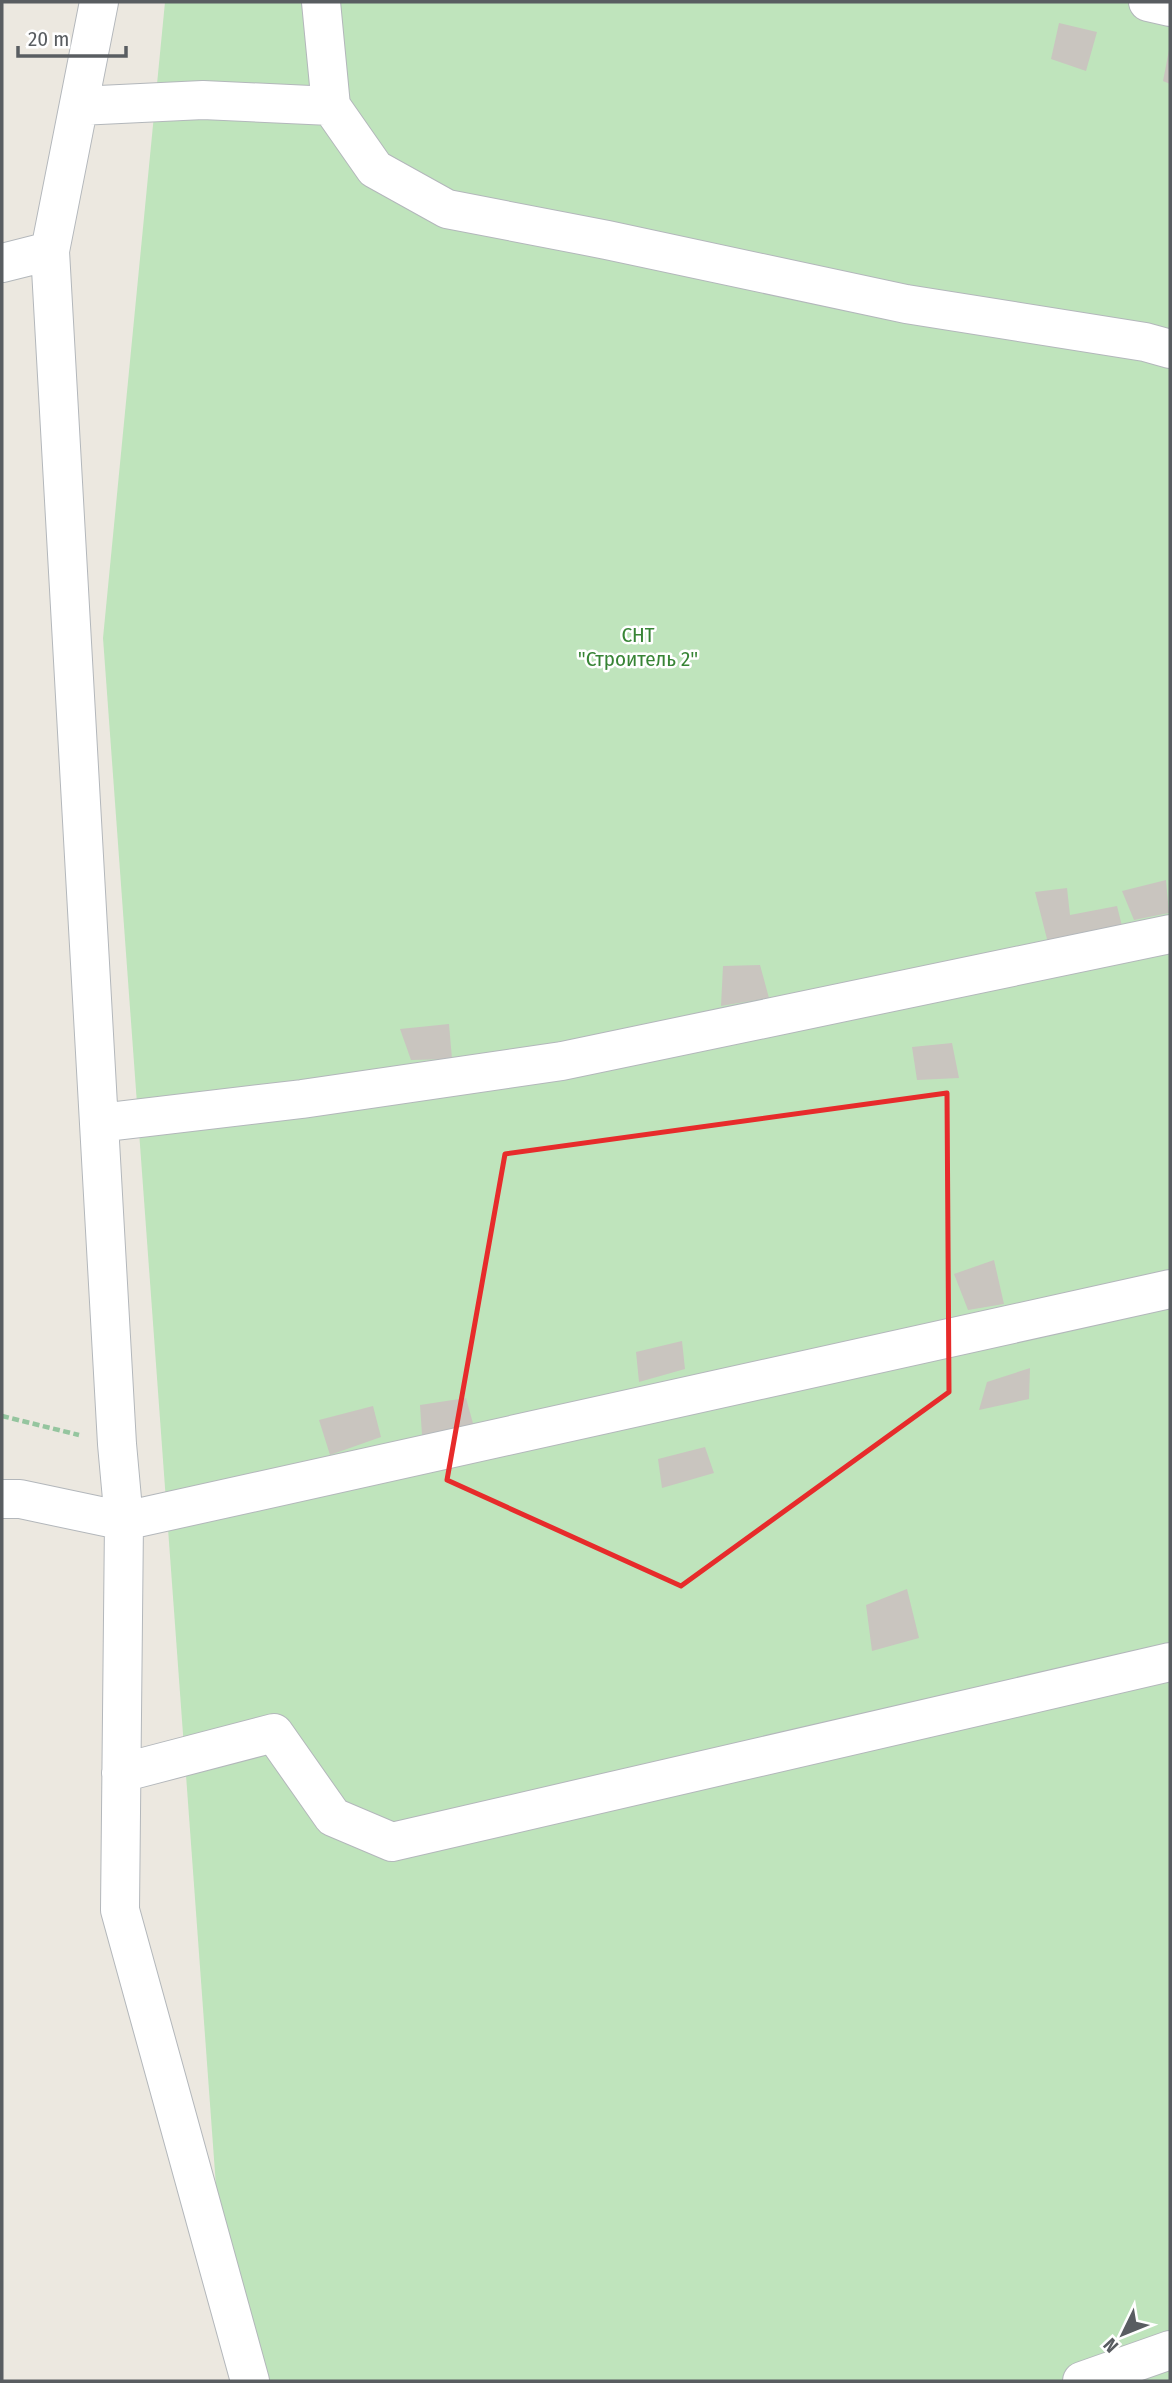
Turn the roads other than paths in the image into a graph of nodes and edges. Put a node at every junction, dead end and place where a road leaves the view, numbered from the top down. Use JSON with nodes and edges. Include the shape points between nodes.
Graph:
{"nodes":[{"id":1,"x":99,"y":2,"type":"edge"},
{"id":2,"x":321,"y":2,"type":"edge"},
{"id":3,"x":1148,"y":2,"type":"edge"},
{"id":4,"x":1170,"y":7,"type":"edge"},
{"id":5,"x":79,"y":106,"type":"junction"},
{"id":6,"x":331,"y":106,"type":"junction"},
{"id":7,"x":50,"y":251,"type":"junction"},
{"id":8,"x":2,"y":263,"type":"edge"},
{"id":9,"x":1170,"y":349,"type":"edge"},
{"id":10,"x":1170,"y":934,"type":"edge"},
{"id":11,"x":99,"y":1123,"type":"junction"},
{"id":12,"x":1170,"y":1289,"type":"edge"},
{"id":13,"x":2,"y":1499,"type":"edge"},
{"id":14,"x":124,"y":1521,"type":"junction"},
{"id":15,"x":1170,"y":1662,"type":"edge"},
{"id":16,"x":121,"y":1773,"type":"junction"},
{"id":17,"x":1170,"y":2350,"type":"edge"},
{"id":18,"x":250,"y":2381,"type":"edge"},
{"id":19,"x":1082,"y":2381,"type":"edge"}],
"edges":[{"from":1,"to":5,"type":"street"},
{"from":2,"to":6,"type":"street"},
{"from":3,"to":4,"type":"street"},
{"from":5,"to":6,"type":"street","via":[[203,100]]},
{"from":5,"to":7,"type":"street"},
{"from":6,"to":9,"type":"street","via":[[375,169],[447,208],[906,304]]},
{"from":7,"to":8,"type":"street"},
{"from":7,"to":11,"type":"street"},
{"from":10,"to":11,"type":"street","via":[[562,1061]]},
{"from":11,"to":14,"type":"street"},
{"from":12,"to":14,"type":"street"},
{"from":13,"to":14,"type":"street"},
{"from":14,"to":16,"type":"street"},
{"from":15,"to":16,"type":"street","via":[[392,1842],[333,1817],[274,1733]]},
{"from":16,"to":18,"type":"street","via":[[120,1910]]},
{"from":17,"to":19,"type":"street"}]}
